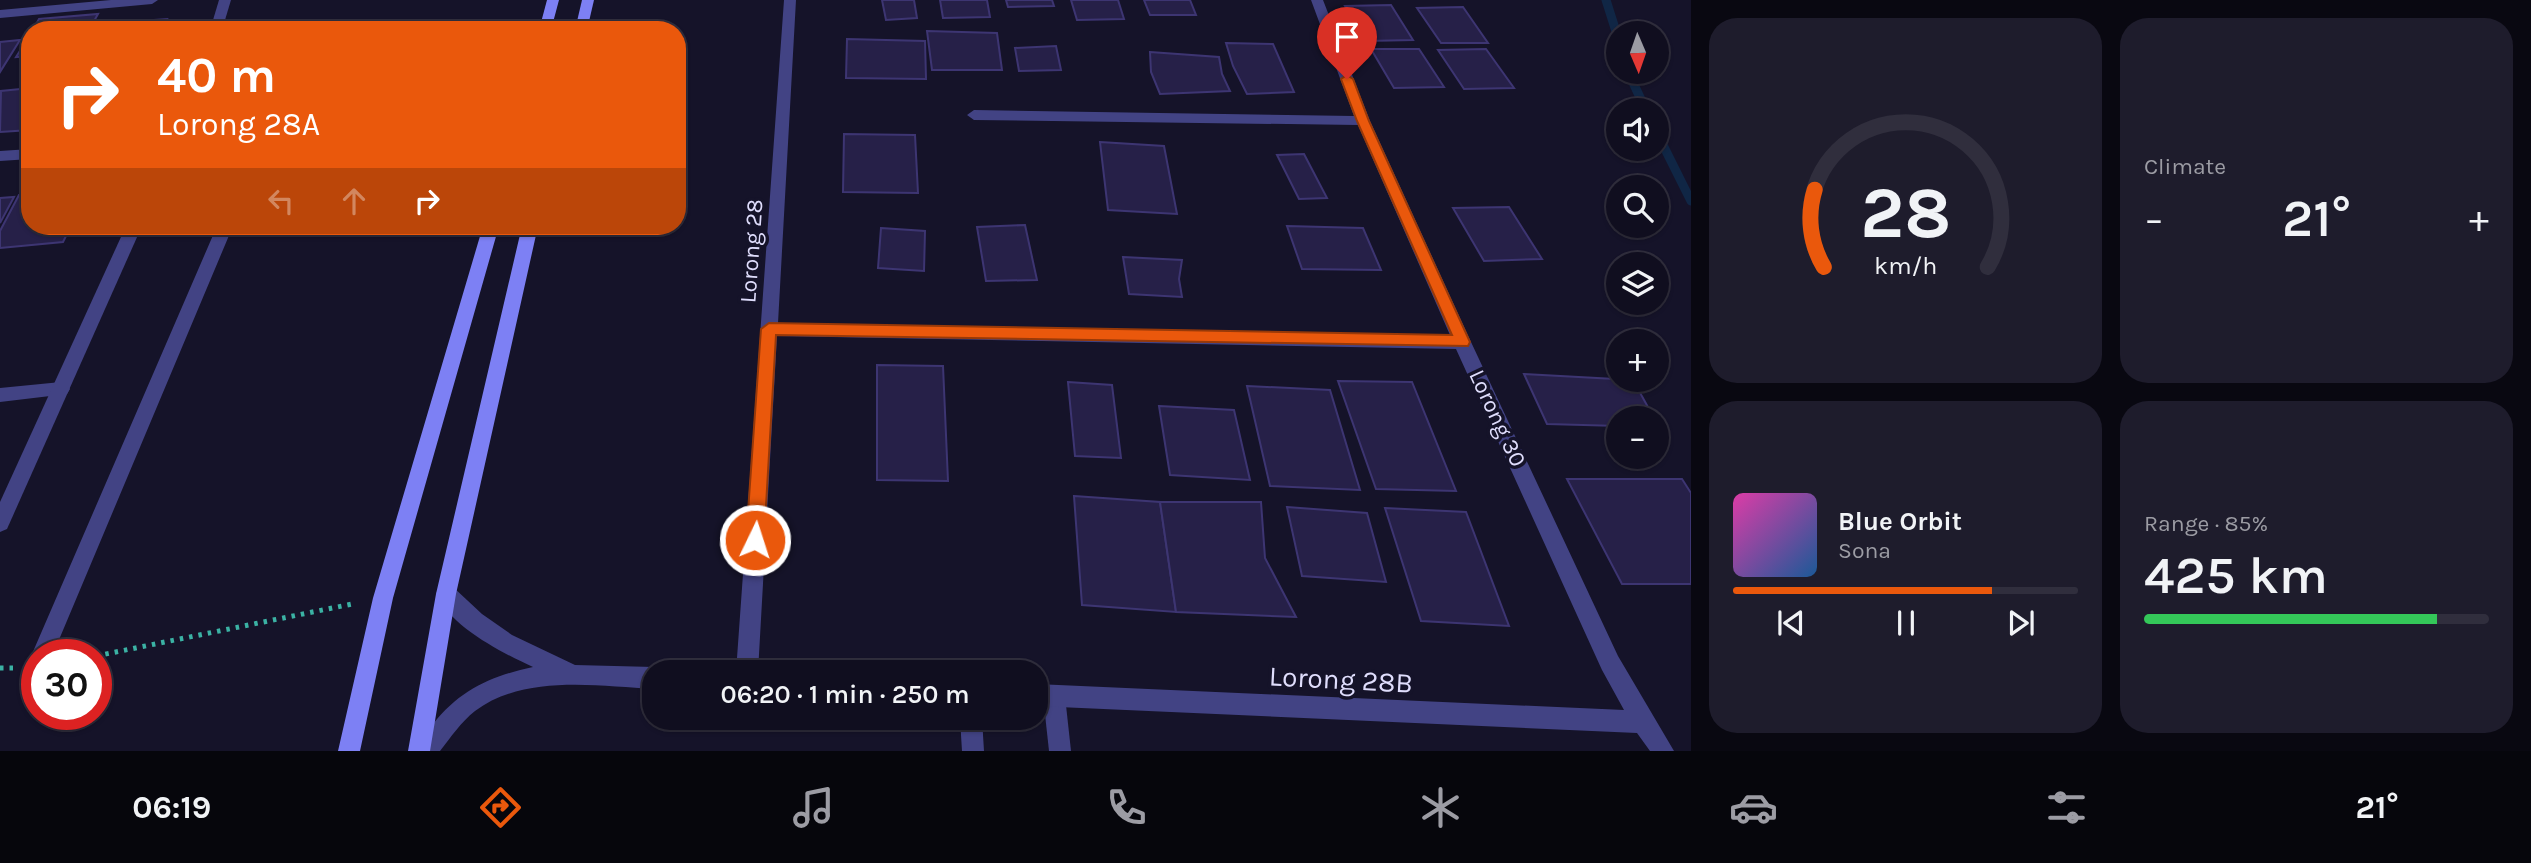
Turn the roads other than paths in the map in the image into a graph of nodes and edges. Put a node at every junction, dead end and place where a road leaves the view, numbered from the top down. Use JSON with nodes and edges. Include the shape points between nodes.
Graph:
{"nodes":[{"id":1,"x":152,"y":0,"type":"edge"},
{"id":2,"x":225,"y":0,"type":"edge"},
{"id":3,"x":553,"y":0,"type":"edge"},
{"id":4,"x":588,"y":0,"type":"edge"},
{"id":5,"x":790,"y":0,"type":"edge"},
{"id":6,"x":1317,"y":0,"type":"edge"},
{"id":7,"x":0,"y":13,"type":"edge"},
{"id":8,"x":219,"y":21,"type":"edge"},
{"id":9,"x":547,"y":21,"type":"edge"},
{"id":10,"x":583,"y":21,"type":"edge"},
{"id":11,"x":974,"y":115,"type":"dead end"},
{"id":12,"x":1363,"y":121,"type":"junction"},
{"id":13,"x":21,"y":155,"type":"edge"},
{"id":14,"x":0,"y":156,"type":"edge"},
{"id":15,"x":130,"y":235,"type":"edge"},
{"id":16,"x":221,"y":235,"type":"edge"},
{"id":17,"x":488,"y":235,"type":"edge"},
{"id":18,"x":528,"y":235,"type":"edge"},
{"id":19,"x":769,"y":329,"type":"junction"},
{"id":20,"x":1462,"y":342,"type":"junction"},
{"id":21,"x":61,"y":388,"type":"junction"},
{"id":22,"x":0,"y":395,"type":"edge"},
{"id":23,"x":0,"y":523,"type":"edge"},
{"id":24,"x":446,"y":594,"type":"junction"},
{"id":25,"x":49,"y":639,"type":"edge"},
{"id":26,"x":748,"y":660,"type":"edge"},
{"id":27,"x":574,"y":675,"type":"junction"},
{"id":28,"x":642,"y":678,"type":"edge"},
{"id":29,"x":1048,"y":696,"type":"edge"},
{"id":30,"x":1048,"y":707,"type":"edge"},
{"id":31,"x":1643,"y":722,"type":"junction"},
{"id":32,"x":972,"y":730,"type":"edge"},
{"id":33,"x":349,"y":751,"type":"edge"},
{"id":34,"x":419,"y":751,"type":"edge"},
{"id":35,"x":425,"y":751,"type":"edge"},
{"id":36,"x":974,"y":751,"type":"edge"},
{"id":37,"x":1060,"y":751,"type":"edge"},
{"id":38,"x":1663,"y":751,"type":"edge"}],
"edges":[{"from":1,"to":7,"type":"street"},
{"from":2,"to":8,"type":"street"},
{"from":3,"to":9,"type":"main road"},
{"from":4,"to":10,"type":"main road"},
{"from":5,"to":19,"type":"street","name":"Lorong 28"},
{"from":6,"to":12,"type":"street","name":"Lorong 30"},
{"from":11,"to":12,"type":"street"},
{"from":12,"to":20,"type":"street","name":"Lorong 30"},
{"from":13,"to":14,"type":"street"},
{"from":15,"to":21,"type":"street"},
{"from":16,"to":25,"type":"street"},
{"from":17,"to":33,"type":"main road","via":[[383,598]]},
{"from":18,"to":24,"type":"main road"},
{"from":19,"to":20,"type":"street"},
{"from":19,"to":26,"type":"street","name":"Lorong 28"},
{"from":20,"to":31,"type":"street","name":"Lorong 30","via":[[1610,663]]},
{"from":21,"to":22,"type":"street"},
{"from":21,"to":23,"type":"street"},
{"from":24,"to":27,"type":"street","via":[[468,619],[508,646]]},
{"from":24,"to":34,"type":"main road"},
{"from":27,"to":28,"type":"street"},
{"from":27,"to":35,"type":"street","via":[[499,684],[467,703]]},
{"from":29,"to":31,"type":"street","name":"Lorong 28B"},
{"from":30,"to":37,"type":"street"},
{"from":31,"to":38,"type":"street","name":"Lorong 30"},
{"from":32,"to":36,"type":"street"}]}
